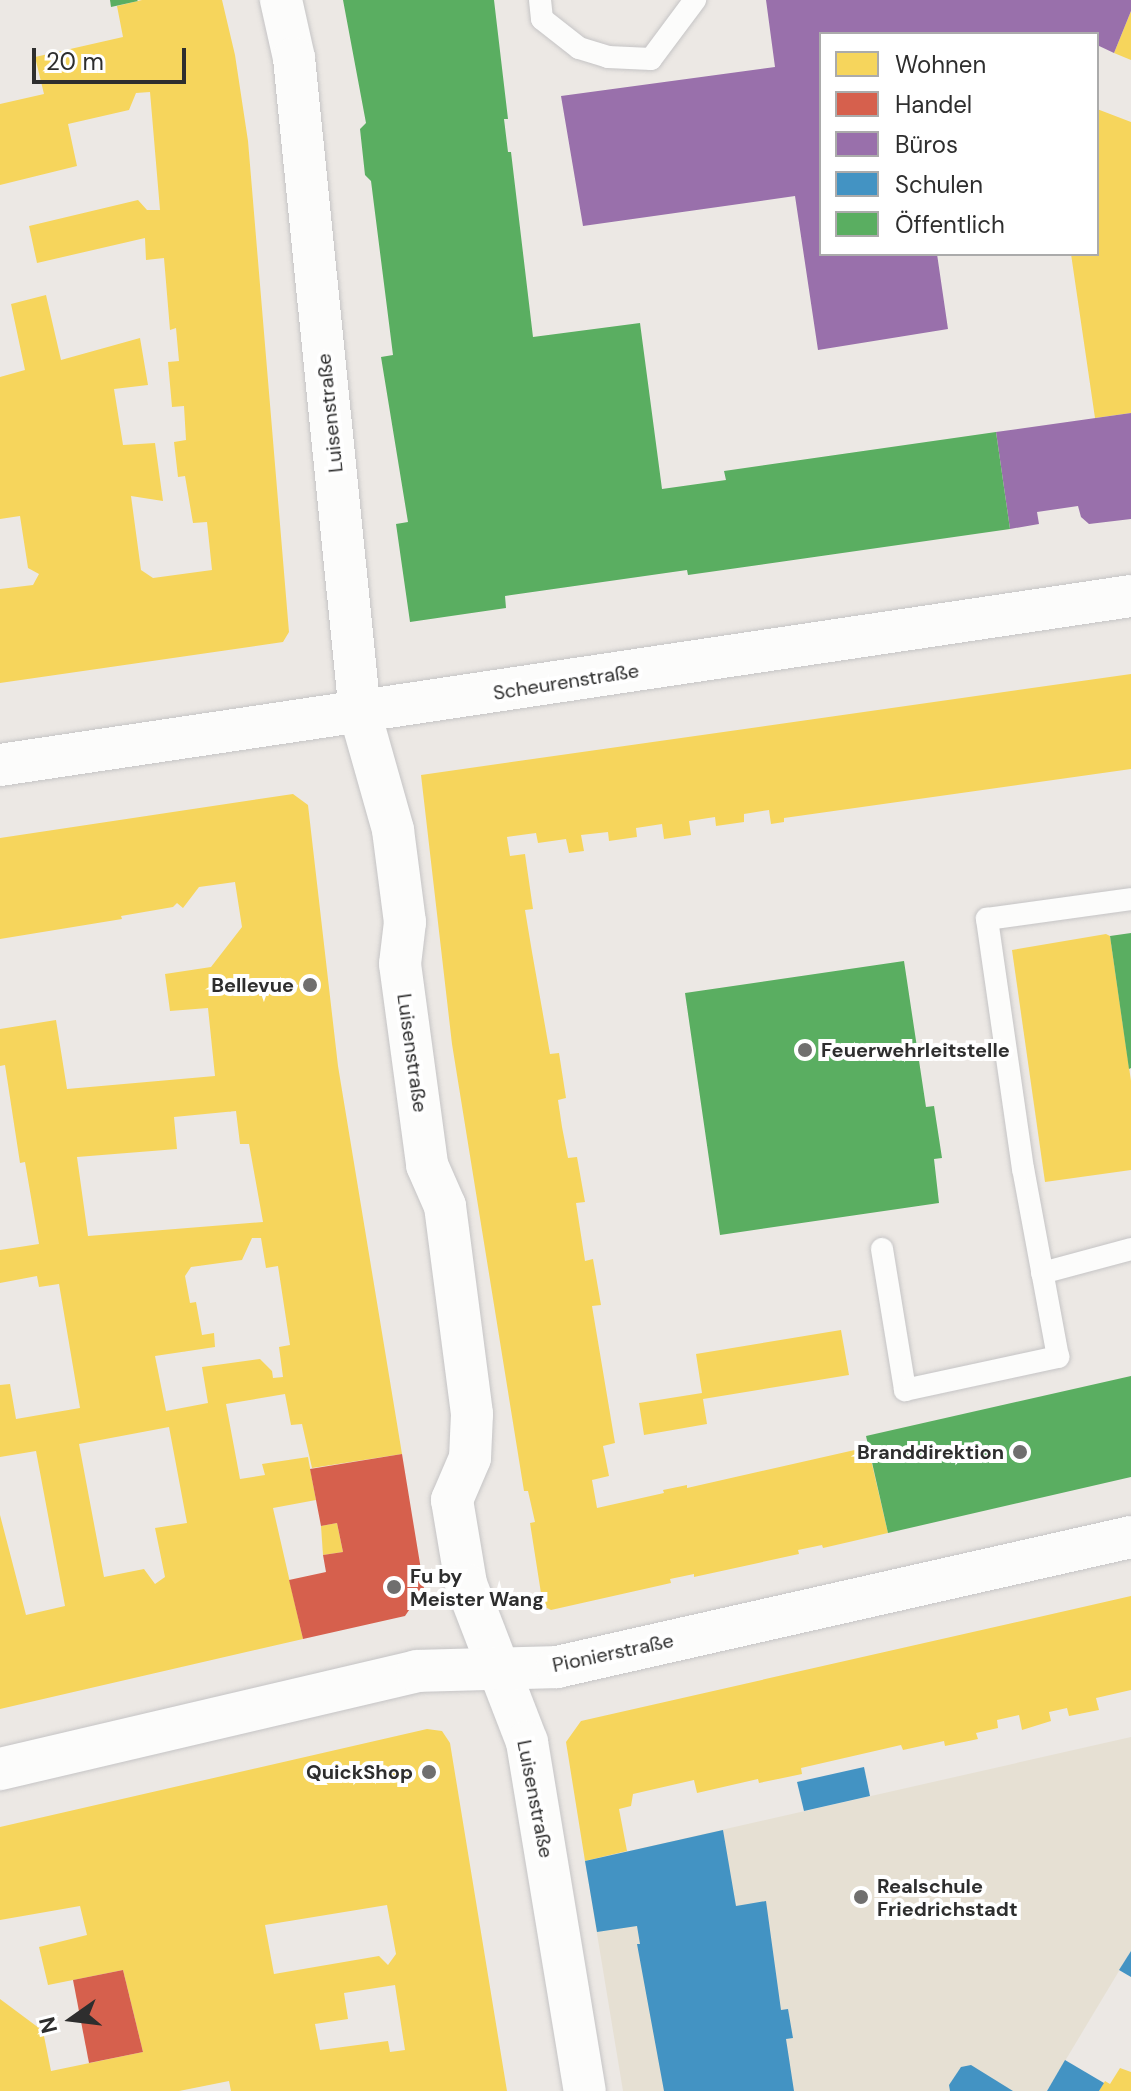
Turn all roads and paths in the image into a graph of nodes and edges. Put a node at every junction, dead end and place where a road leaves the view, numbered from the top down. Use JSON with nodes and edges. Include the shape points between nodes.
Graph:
{"nodes":[{"id":1,"x":281,"y":0,"type":"edge"},
{"id":2,"x":540,"y":0,"type":"edge"},
{"id":3,"x":695,"y":0,"type":"edge"},
{"id":4,"x":1131,"y":596,"type":"edge"},
{"id":5,"x":360,"y":713,"type":"junction"},
{"id":6,"x":0,"y":765,"type":"edge"},
{"id":7,"x":1131,"y":899,"type":"edge"},
{"id":8,"x":882,"y":1249,"type":"dead end"},
{"id":9,"x":1131,"y":1249,"type":"edge"},
{"id":10,"x":1042,"y":1273,"type":"junction"},
{"id":11,"x":1131,"y":1537,"type":"edge"},
{"id":12,"x":499,"y":1669,"type":"junction"},
{"id":13,"x":0,"y":1769,"type":"edge"},
{"id":14,"x":585,"y":2091,"type":"edge"}],
"edges":[{"from":1,"to":5,"type":"street","name":"Luisenstraße","via":[[294,58]]},
{"from":2,"to":3,"type":"lane","via":[[542,19],[579,48],[608,57],[651,59]]},
{"from":4,"to":5,"type":"street","name":"Scheurenstraße"},
{"from":5,"to":6,"type":"street","name":"Scheurenstraße"},
{"from":5,"to":12,"type":"street","name":"Luisenstraße","via":[[393,830],[405,922],[400,964],[427,1165],[445,1206],[472,1414],[470,1458],[452,1500],[466,1584]]},
{"from":7,"to":10,"type":"lane","via":[[987,919]]},
{"from":8,"to":10,"type":"lane","via":[[905,1390],[1058,1357]]},
{"from":9,"to":10,"type":"lane"},
{"from":11,"to":12,"type":"street","name":"Pionierstraße","via":[[557,1667]]},
{"from":12,"to":13,"type":"street","name":"Pionierstraße","via":[[417,1671]]},
{"from":12,"to":14,"type":"street","name":"Luisenstraße","via":[[527,1742]]}]}
